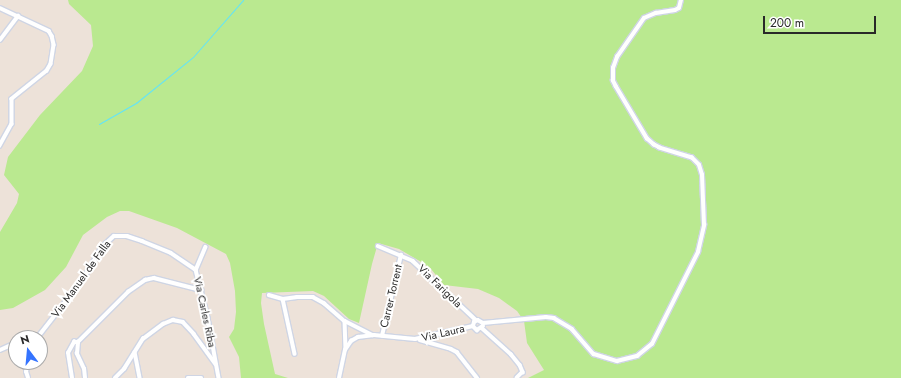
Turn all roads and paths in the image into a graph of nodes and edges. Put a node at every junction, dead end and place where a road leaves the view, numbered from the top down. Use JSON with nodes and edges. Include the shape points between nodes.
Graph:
{"nodes":[{"id":1,"x":682,"y":0,"type":"edge"},
{"id":2,"x":0,"y":8,"type":"edge"},
{"id":3,"x":18,"y":16,"type":"junction"},
{"id":4,"x":0,"y":40,"type":"edge"},
{"id":5,"x":0,"y":146,"type":"edge"},
{"id":6,"x":378,"y":246,"type":"dead end"},
{"id":7,"x":206,"y":247,"type":"dead end"},
{"id":8,"x":401,"y":255,"type":"junction"},
{"id":9,"x":196,"y":270,"type":"junction"},
{"id":10,"x":201,"y":290,"type":"junction"},
{"id":11,"x":269,"y":295,"type":"dead end"},
{"id":12,"x":283,"y":299,"type":"junction"},
{"id":13,"x":476,"y":320,"type":"junction"},
{"id":14,"x":346,"y":321,"type":"junction"},
{"id":15,"x":483,"y":323,"type":"junction"},
{"id":16,"x":473,"y":326,"type":"junction"},
{"id":17,"x":482,"y":328,"type":"junction"},
{"id":18,"x":43,"y":330,"type":"edge"},
{"id":19,"x":374,"y":335,"type":"junction"},
{"id":20,"x":382,"y":336,"type":"junction"},
{"id":21,"x":415,"y":339,"type":"junction"},
{"id":22,"x":78,"y":342,"type":"junction"},
{"id":23,"x":346,"y":347,"type":"junction"},
{"id":24,"x":135,"y":352,"type":"junction"},
{"id":25,"x":295,"y":354,"type":"dead end"},
{"id":26,"x":216,"y":364,"type":"junction"},
{"id":27,"x":340,"y":373,"type":"junction"},
{"id":28,"x":72,"y":378,"type":"edge"},
{"id":29,"x":85,"y":378,"type":"edge"},
{"id":30,"x":115,"y":378,"type":"edge"},
{"id":31,"x":140,"y":378,"type":"edge"},
{"id":32,"x":188,"y":378,"type":"edge"},
{"id":33,"x":201,"y":378,"type":"edge"},
{"id":34,"x":219,"y":378,"type":"edge"},
{"id":35,"x":339,"y":378,"type":"edge"},
{"id":36,"x":343,"y":378,"type":"edge"},
{"id":37,"x":477,"y":378,"type":"edge"},
{"id":38,"x":517,"y":378,"type":"edge"}],
"edges":[{"from":1,"to":15,"type":"street","via":[[679,8],[675,10],[644,18],[613,68],[616,88],[647,139],[660,148],[692,158],[699,165],[702,175],[704,225],[698,252],[652,344],[637,356],[617,361],[594,354],[572,329],[554,318]]},
{"from":2,"to":3,"type":"street"},
{"from":3,"to":4,"type":"street"},
{"from":3,"to":5,"type":"street","via":[[49,31],[54,45],[51,64],[47,71],[12,100],[12,124]]},
{"from":6,"to":8,"type":"street","name":"Via Farigola"},
{"from":7,"to":9,"type":"street","name":"Via Carles Riba"},
{"from":8,"to":13,"type":"street","name":"Via Farigola","via":[[413,260]]},
{"from":8,"to":20,"type":"street","name":"Carrer Torrent"},
{"from":9,"to":10,"type":"street","name":"Via Carles Riba"},
{"from":9,"to":18,"type":"street","name":"Via Manuel de Falla","via":[[171,253],[127,236],[114,236],[102,248],[84,278]]},
{"from":10,"to":22,"type":"street","via":[[154,278],[146,280],[128,292]]},
{"from":10,"to":26,"type":"street","name":"Via Carles Riba"},
{"from":11,"to":12,"type":"street"},
{"from":12,"to":14,"type":"street","via":[[313,297]]},
{"from":12,"to":25,"type":"street"},
{"from":13,"to":15,"type":"street"},
{"from":13,"to":16,"type":"street"},
{"from":14,"to":19,"type":"street"},
{"from":14,"to":23,"type":"street"},
{"from":15,"to":17,"type":"street"},
{"from":16,"to":17,"type":"street","via":[[477,330]]},
{"from":16,"to":21,"type":"street","name":"Via Laura"},
{"from":17,"to":38,"type":"street","via":[[520,365],[523,372]]},
{"from":19,"to":20,"type":"street","name":"Via Laura"},
{"from":19,"to":23,"type":"street","name":"Via Laura","via":[[354,339]]},
{"from":20,"to":21,"type":"street","name":"Via Laura"},
{"from":21,"to":37,"type":"street","via":[[451,349]]},
{"from":22,"to":28,"type":"street","via":[[74,342],[68,352]]},
{"from":22,"to":29,"type":"street","via":[[77,354]]},
{"from":23,"to":27,"type":"street"},
{"from":24,"to":26,"type":"street","via":[[143,339],[173,320],[183,322]]},
{"from":24,"to":30,"type":"street"},
{"from":24,"to":31,"type":"street"},
{"from":26,"to":34,"type":"street","name":"Via Carles Riba"},
{"from":27,"to":35,"type":"street"},
{"from":27,"to":36,"type":"street"},
{"from":32,"to":33,"type":"street"}]}
